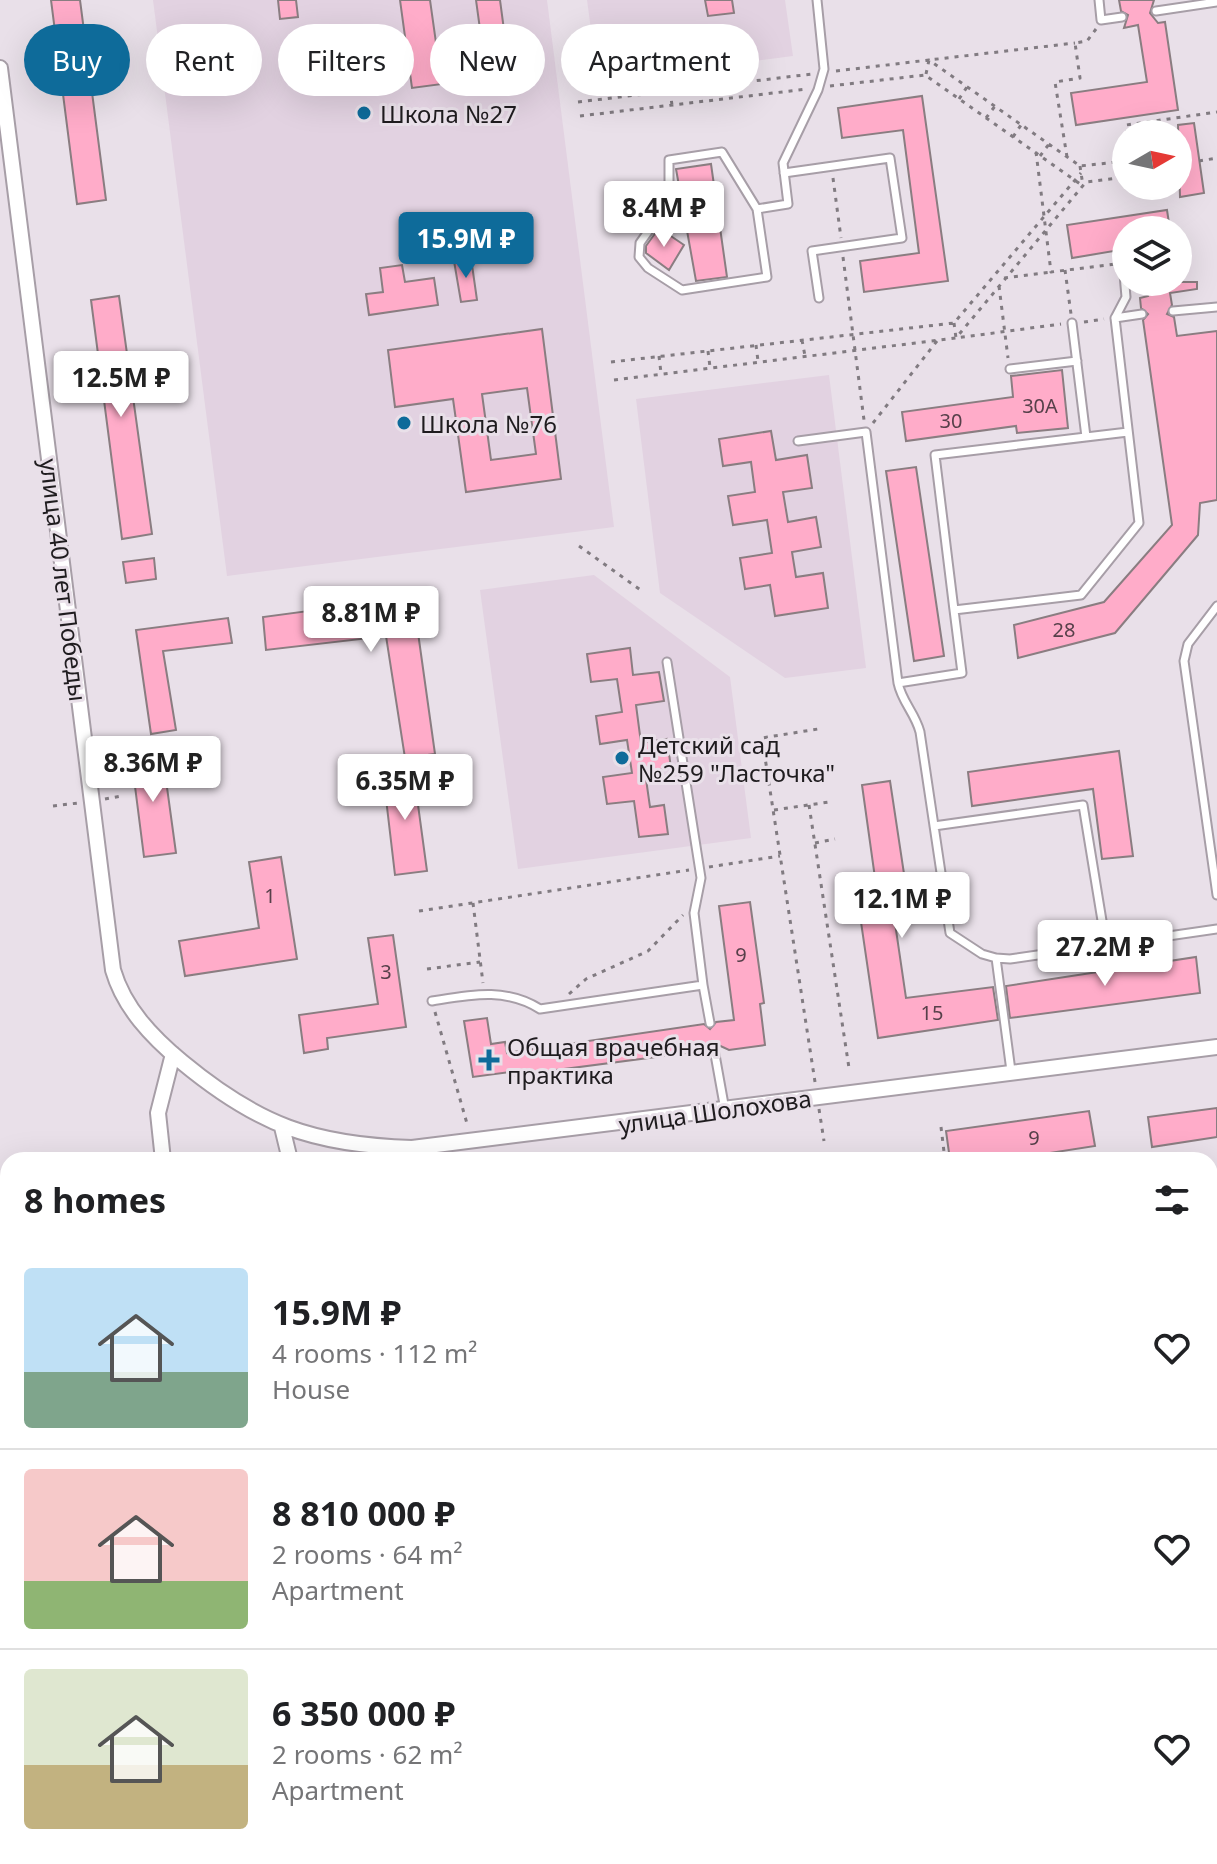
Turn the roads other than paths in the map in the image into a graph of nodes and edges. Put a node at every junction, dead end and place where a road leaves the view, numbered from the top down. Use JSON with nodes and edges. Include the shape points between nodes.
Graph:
{"nodes":[{"id":1,"x":817,"y":0,"type":"edge"},
{"id":2,"x":1099,"y":0,"type":"edge"},
{"id":3,"x":1217,"y":2,"type":"edge"},
{"id":4,"x":1156,"y":11,"type":"dead end"},
{"id":5,"x":1122,"y":17,"type":"dead end"},
{"id":6,"x":0,"y":68,"type":"edge"},
{"id":7,"x":784,"y":173,"type":"junction"},
{"id":8,"x":757,"y":209,"type":"junction"},
{"id":9,"x":1126,"y":296,"type":"edge"},
{"id":10,"x":819,"y":298,"type":"dead end"},
{"id":11,"x":1217,"y":307,"type":"edge"},
{"id":12,"x":1173,"y":311,"type":"dead end"},
{"id":13,"x":1142,"y":314,"type":"dead end"},
{"id":14,"x":1115,"y":318,"type":"junction"},
{"id":15,"x":1072,"y":323,"type":"road end"},
{"id":16,"x":1077,"y":361,"type":"junction"},
{"id":17,"x":1010,"y":369,"type":"road end"},
{"id":18,"x":1128,"y":432,"type":"junction"},
{"id":19,"x":1086,"y":437,"type":"junction"},
{"id":20,"x":798,"y":441,"type":"dead end"},
{"id":21,"x":1217,"y":606,"type":"edge"},
{"id":22,"x":954,"y":610,"type":"junction"},
{"id":23,"x":667,"y":662,"type":"dead end"},
{"id":24,"x":898,"y":683,"type":"junction"},
{"id":25,"x":934,"y":826,"type":"junction"},
{"id":26,"x":1215,"y":866,"type":"edge"},
{"id":27,"x":1217,"y":895,"type":"edge"},
{"id":28,"x":1217,"y":929,"type":"edge"},
{"id":29,"x":1106,"y":945,"type":"junction"},
{"id":30,"x":996,"y":958,"type":"junction"},
{"id":31,"x":703,"y":985,"type":"junction"},
{"id":32,"x":432,"y":1001,"type":"road end"},
{"id":33,"x":710,"y":1023,"type":"dead end"},
{"id":34,"x":1217,"y":1047,"type":"edge"},
{"id":35,"x":714,"y":1049,"type":"dead end"},
{"id":36,"x":173,"y":1054,"type":"junction"},
{"id":37,"x":1011,"y":1071,"type":"junction"},
{"id":38,"x":223,"y":1095,"type":"joint"},
{"id":39,"x":725,"y":1110,"type":"junction"},
{"id":40,"x":282,"y":1127,"type":"junction"},
{"id":41,"x":162,"y":1152,"type":"edge"},
{"id":42,"x":288,"y":1152,"type":"edge"}],
"edges":[{"from":1,"to":7,"type":"lane","via":[[823,73],[785,157]]},
{"from":2,"to":5,"type":"lane","via":[[1101,20]]},
{"from":3,"to":4,"type":"lane"},
{"from":6,"to":36,"type":"street","name":"улица 40 лет Победы","via":[[113,970],[129,1006]]},
{"from":7,"to":8,"type":"lane","via":[[788,204]]},
{"from":7,"to":10,"type":"lane","via":[[890,158],[902,238],[812,251]]},
{"from":8,"to":8,"type":"lane","via":[[767,277],[682,290],[639,257],[640,243],[669,202],[669,160],[722,152]]},
{"from":9,"to":14,"type":"lane"},
{"from":11,"to":12,"type":"lane"},
{"from":13,"to":14,"type":"lane"},
{"from":14,"to":18,"type":"lane"},
{"from":15,"to":16,"type":"lane"},
{"from":16,"to":17,"type":"lane"},
{"from":16,"to":19,"type":"lane"},
{"from":18,"to":19,"type":"lane"},
{"from":18,"to":22,"type":"lane","via":[[1139,523],[1081,595]]},
{"from":19,"to":22,"type":"lane","via":[[935,455]]},
{"from":20,"to":24,"type":"lane","via":[[866,432]]},
{"from":21,"to":26,"type":"lane","via":[[1188,644],[1184,661]]},
{"from":22,"to":24,"type":"lane","via":[[962,673]]},
{"from":23,"to":31,"type":"lane","via":[[700,869],[701,889],[694,904]]},
{"from":24,"to":25,"type":"lane","via":[[920,732]]},
{"from":25,"to":29,"type":"lane","via":[[1083,805]]},
{"from":25,"to":30,"type":"lane","via":[[950,933]]},
{"from":26,"to":27,"type":"lane"},
{"from":28,"to":29,"type":"lane"},
{"from":29,"to":30,"type":"lane"},
{"from":30,"to":37,"type":"lane"},
{"from":31,"to":32,"type":"lane","via":[[540,1009],[527,1001],[484,993]]},
{"from":31,"to":33,"type":"lane"},
{"from":34,"to":37,"type":"street","name":"улица Шолохова"},
{"from":35,"to":39,"type":"lane"},
{"from":36,"to":38,"type":"street","name":"улица 40 лет Победы"},
{"from":36,"to":41,"type":"street","via":[[158,1113]]},
{"from":37,"to":39,"type":"street","name":"улица Шолохова"},
{"from":38,"to":40,"type":"street","name":"улица Шолохова"},
{"from":39,"to":40,"type":"street","name":"улица Шолохова","via":[[412,1148],[354,1145]]},
{"from":40,"to":42,"type":"street"}]}
